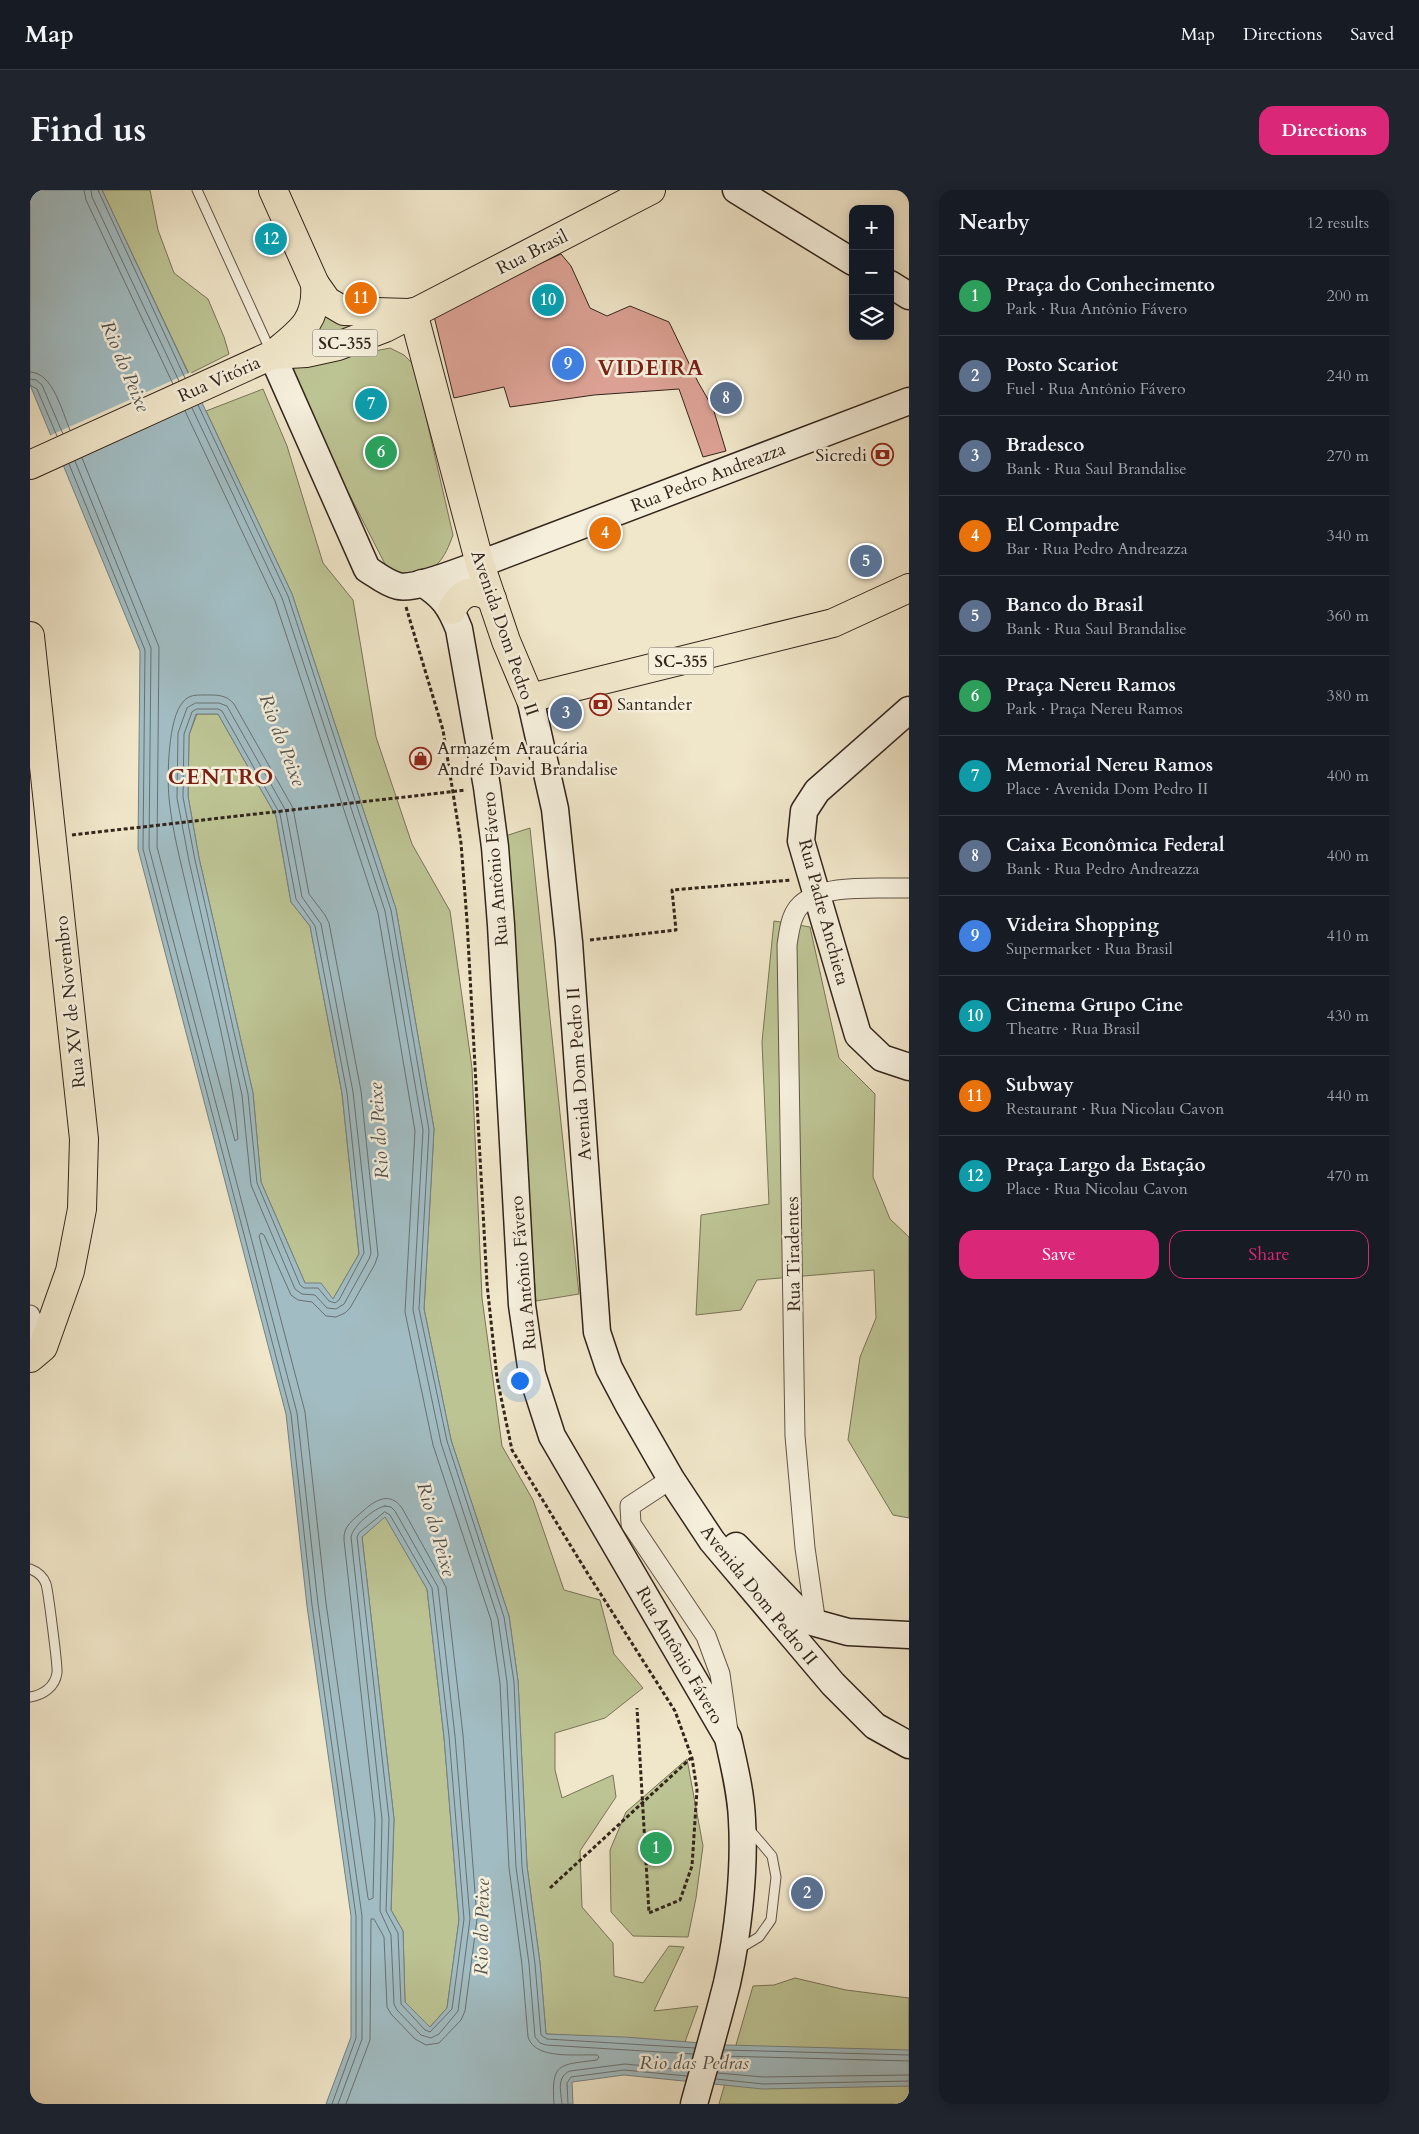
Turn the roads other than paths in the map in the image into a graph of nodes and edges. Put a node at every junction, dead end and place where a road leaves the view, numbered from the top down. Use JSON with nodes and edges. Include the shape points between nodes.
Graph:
{"nodes":[{"id":1,"x":197,"y":190,"type":"edge"},
{"id":2,"x":273,"y":190,"type":"edge"},
{"id":3,"x":736,"y":190,"type":"edge"},
{"id":4,"x":642,"y":192,"type":"edge"},
{"id":5,"x":849,"y":260,"type":"edge"},
{"id":6,"x":315,"y":284,"type":"junction"},
{"id":7,"x":894,"y":287,"type":"edge"},
{"id":8,"x":909,"y":296,"type":"edge"},
{"id":9,"x":413,"y":312,"type":"junction"},
{"id":10,"x":272,"y":355,"type":"junction"},
{"id":11,"x":909,"y":401,"type":"edge"},
{"id":12,"x":36,"y":462,"type":"edge"},
{"id":13,"x":480,"y":564,"type":"junction"},
{"id":14,"x":422,"y":583,"type":"junction"},
{"id":15,"x":909,"y":588,"type":"edge"},
{"id":16,"x":492,"y":599,"type":"junction"},
{"id":17,"x":452,"y":610,"type":"junction"},
{"id":18,"x":30,"y":636,"type":"edge"},
{"id":19,"x":530,"y":698,"type":"junction"},
{"id":20,"x":909,"y":710,"type":"edge"},
{"id":21,"x":814,"y":886,"type":"junction"},
{"id":22,"x":909,"y":888,"type":"edge"},
{"id":23,"x":909,"y":1067,"type":"edge"},
{"id":24,"x":30,"y":1314,"type":"edge"},
{"id":25,"x":37,"y":1353,"type":"edge"},
{"id":26,"x":671,"y":1479,"type":"junction"},
{"id":27,"x":30,"y":1569,"type":"edge"},
{"id":28,"x":816,"y":1624,"type":"junction"},
{"id":29,"x":909,"y":1635,"type":"edge"},
{"id":30,"x":30,"y":1697,"type":"edge"},
{"id":31,"x":728,"y":1738,"type":"junction"},
{"id":32,"x":909,"y":1745,"type":"edge"},
{"id":33,"x":742,"y":1820,"type":"junction"},
{"id":34,"x":732,"y":1954,"type":"junction"},
{"id":35,"x":694,"y":2104,"type":"edge"}],
"edges":[{"from":1,"to":10,"type":"lane"},
{"from":2,"to":6,"type":"main road"},
{"from":3,"to":5,"type":"main road"},
{"from":4,"to":9,"type":"main road","name":"Rua Brasil"},
{"from":6,"to":9,"type":"main road","via":[[327,301],[344,310],[395,314]]},
{"from":6,"to":10,"type":"main road","via":[[316,301],[308,321]]},
{"from":7,"to":8,"type":"main road"},
{"from":9,"to":10,"type":"main road","name":"Rua Vitória","number":"SC-355","via":[[385,328],[338,346],[306,353]]},
{"from":9,"to":13,"type":"main road","name":"Avenida Dom Pedro II"},
{"from":10,"to":12,"type":"main road","name":"Rua Vitória","number":"SC-355"},
{"from":10,"to":14,"type":"main road","name":"Rua Pedro Andreazza","via":[[367,569],[399,586]]},
{"from":11,"to":13,"type":"main road","name":"Rua Pedro Andreazza"},
{"from":13,"to":14,"type":"main road","name":"Rua Pedro Andreazza"},
{"from":13,"to":16,"type":"main road","name":"Avenida Dom Pedro II"},
{"from":14,"to":17,"type":"main road","name":"Rua Antônio Fávero","via":[[437,593]]},
{"from":15,"to":19,"type":"main road","number":"SC-355","via":[[833,623]]},
{"from":16,"to":17,"type":"main road","via":[[474,592],[462,594]]},
{"from":16,"to":19,"type":"main road","name":"Avenida Dom Pedro II"},
{"from":17,"to":31,"type":"main road","name":"Rua Antônio Fávero","via":[[465,658],[487,787],[501,924],[522,1305],[532,1374],[552,1436]]},
{"from":18,"to":25,"type":"main road","name":"Rua XV de Novembro","via":[[84,1139],[80,1229],[70,1270]]},
{"from":19,"to":26,"type":"main road","name":"Avenida Dom Pedro II","via":[[555,809],[569,942],[597,1332],[609,1368]]},
{"from":20,"to":21,"type":"main road","name":"Rua Padre Anchieta","via":[[817,791],[804,810],[801,841]]},
{"from":21,"to":22,"type":"street","via":[[836,890]]},
{"from":21,"to":23,"type":"main road","name":"Rua Padre Anchieta","via":[[858,1035],[882,1058]]},
{"from":21,"to":28,"type":"street","name":"Rua Tiradentes","via":[[798,908],[787,945],[795,1436]]},
{"from":24,"to":25,"type":"street"},
{"from":26,"to":28,"type":"main road","via":[[808,1621]]},
{"from":26,"to":31,"type":"street","via":[[630,1506],[631,1524],[706,1636],[720,1674]]},
{"from":26,"to":32,"type":"main road","name":"Avenida Dom Pedro II","via":[[725,1558],[833,1684],[875,1726]]},
{"from":27,"to":30,"type":"lane","via":[[38,1572],[46,1585],[57,1673],[50,1688]]},
{"from":28,"to":29,"type":"main road","via":[[848,1632]]},
{"from":31,"to":33,"type":"main road","name":"Rua Antônio Fávero"},
{"from":33,"to":34,"type":"main road","name":"Rua Antônio Fávero","via":[[742,1876]]},
{"from":33,"to":34,"type":"lane","via":[[772,1856],[776,1876],[771,1920],[759,1937]]},
{"from":34,"to":35,"type":"main road","name":"Rua Antônio Fávero"}]}
